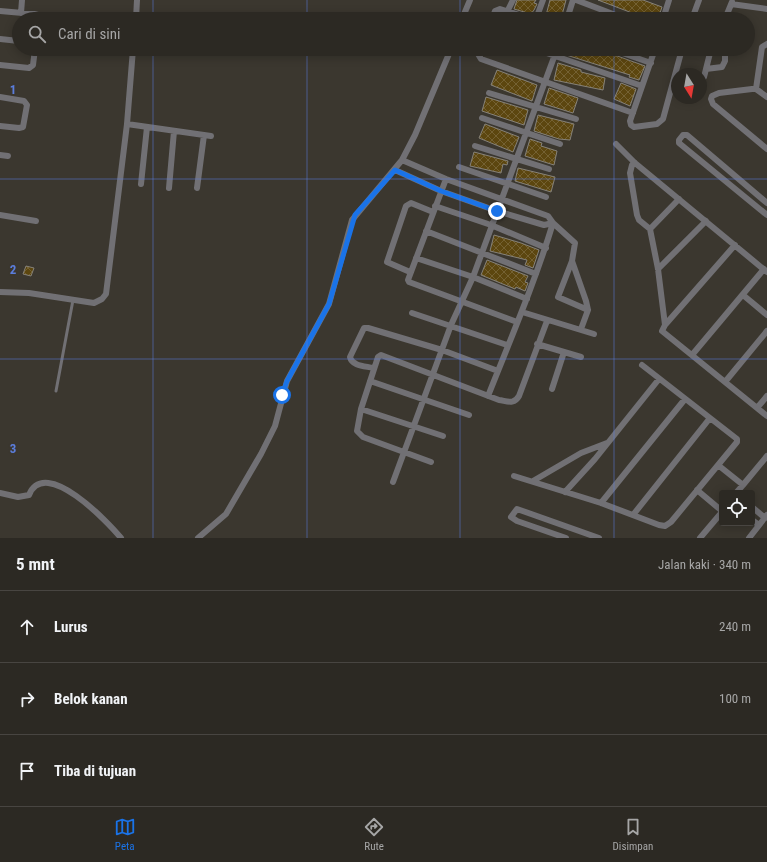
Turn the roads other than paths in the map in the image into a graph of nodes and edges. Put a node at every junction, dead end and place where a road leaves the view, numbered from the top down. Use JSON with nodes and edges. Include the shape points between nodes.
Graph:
{"nodes":[{"id":1,"x":22,"y":0,"type":"edge"},
{"id":2,"x":137,"y":0,"type":"edge"},
{"id":3,"x":470,"y":0,"type":"edge"},
{"id":4,"x":513,"y":0,"type":"edge"},
{"id":5,"x":543,"y":0,"type":"edge"},
{"id":6,"x":575,"y":0,"type":"edge"},
{"id":7,"x":661,"y":0,"type":"edge"},
{"id":8,"x":699,"y":0,"type":"edge"},
{"id":9,"x":668,"y":1,"type":"edge"},
{"id":10,"x":731,"y":2,"type":"edge"},
{"id":11,"x":767,"y":9,"type":"edge"},
{"id":12,"x":508,"y":10,"type":"junction"},
{"id":13,"x":0,"y":11,"type":"edge"},
{"id":14,"x":21,"y":12,"type":"joint"},
{"id":15,"x":136,"y":12,"type":"edge"},
{"id":16,"x":465,"y":12,"type":"edge"},
{"id":17,"x":496,"y":12,"type":"edge"},
{"id":18,"x":513,"y":12,"type":"edge"},
{"id":19,"x":539,"y":12,"type":"edge"},
{"id":20,"x":570,"y":12,"type":"edge"},
{"id":21,"x":607,"y":12,"type":"edge"},
{"id":22,"x":665,"y":12,"type":"edge"},
{"id":23,"x":695,"y":12,"type":"edge"},
{"id":24,"x":727,"y":12,"type":"edge"},
{"id":25,"x":0,"y":39,"type":"edge"},
{"id":26,"x":12,"y":40,"type":"edge"},
{"id":27,"x":767,"y":44,"type":"edge"},
{"id":28,"x":34,"y":56,"type":"edge"},
{"id":29,"x":132,"y":56,"type":"edge"},
{"id":30,"x":448,"y":56,"type":"edge"},
{"id":31,"x":479,"y":56,"type":"edge"},
{"id":32,"x":554,"y":56,"type":"joint"},
{"id":33,"x":632,"y":56,"type":"edge"},
{"id":34,"x":653,"y":56,"type":"edge"},
{"id":35,"x":680,"y":56,"type":"edge"},
{"id":36,"x":710,"y":56,"type":"edge"},
{"id":37,"x":725,"y":56,"type":"edge"},
{"id":38,"x":651,"y":63,"type":"junction"},
{"id":39,"x":0,"y":65,"type":"edge"},
{"id":40,"x":706,"y":68,"type":"edge"},
{"id":41,"x":707,"y":69,"type":"edge"},
{"id":42,"x":546,"y":81,"type":"junction"},
{"id":43,"x":642,"y":86,"type":"junction"},
{"id":44,"x":756,"y":89,"type":"junction"},
{"id":45,"x":489,"y":93,"type":"dead end"},
{"id":46,"x":0,"y":97,"type":"edge"},
{"id":47,"x":767,"y":98,"type":"edge"},
{"id":48,"x":536,"y":108,"type":"junction"},
{"id":49,"x":633,"y":113,"type":"junction"},
{"id":50,"x":482,"y":118,"type":"dead end"},
{"id":51,"x":576,"y":119,"type":"dead end"},
{"id":52,"x":127,"y":124,"type":"junction"},
{"id":53,"x":0,"y":126,"type":"edge"},
{"id":54,"x":147,"y":127,"type":"junction"},
{"id":55,"x":174,"y":131,"type":"junction"},
{"id":56,"x":527,"y":133,"type":"junction"},
{"id":57,"x":204,"y":135,"type":"junction"},
{"id":58,"x":211,"y":136,"type":"dead end"},
{"id":59,"x":560,"y":144,"type":"dead end"},
{"id":60,"x":616,"y":144,"type":"dead end"},
{"id":61,"x":475,"y":146,"type":"dead end"},
{"id":62,"x":766,"y":147,"type":"edge"},
{"id":63,"x":0,"y":155,"type":"edge"},
{"id":64,"x":8,"y":156,"type":"dead end"},
{"id":65,"x":402,"y":160,"type":"junction"},
{"id":66,"x":516,"y":160,"type":"junction"},
{"id":67,"x":635,"y":163,"type":"junction"},
{"id":68,"x":459,"y":167,"type":"dead end"},
{"id":69,"x":549,"y":169,"type":"dead end"},
{"id":70,"x":395,"y":170,"type":"junction"},
{"id":71,"x":446,"y":179,"type":"junction"},
{"id":72,"x":140,"y":184,"type":"dead end"},
{"id":73,"x":506,"y":184,"type":"junction"},
{"id":74,"x":169,"y":188,"type":"dead end"},
{"id":75,"x":197,"y":188,"type":"dead end"},
{"id":76,"x":441,"y":191,"type":"junction"},
{"id":77,"x":546,"y":197,"type":"dead end"},
{"id":78,"x":501,"y":199,"type":"junction"},
{"id":79,"x":680,"y":199,"type":"junction"},
{"id":80,"x":767,"y":203,"type":"edge"},
{"id":81,"x":434,"y":209,"type":"junction"},
{"id":82,"x":497,"y":211,"type":"junction"},
{"id":83,"x":0,"y":215,"type":"edge"},
{"id":84,"x":767,"y":216,"type":"edge"},
{"id":85,"x":706,"y":221,"type":"junction"},
{"id":86,"x":36,"y":222,"type":"dead end"},
{"id":87,"x":553,"y":223,"type":"junction"},
{"id":88,"x":491,"y":225,"type":"junction"},
{"id":89,"x":650,"y":229,"type":"junction"},
{"id":90,"x":426,"y":231,"type":"junction"},
{"id":91,"x":735,"y":245,"type":"junction"},
{"id":92,"x":546,"y":248,"type":"junction"},
{"id":93,"x":483,"y":252,"type":"junction"},
{"id":94,"x":416,"y":258,"type":"junction"},
{"id":95,"x":572,"y":261,"type":"junction"},
{"id":96,"x":658,"y":269,"type":"junction"},
{"id":97,"x":766,"y":271,"type":"edge"},
{"id":98,"x":410,"y":272,"type":"junction"},
{"id":99,"x":536,"y":274,"type":"junction"},
{"id":100,"x":473,"y":278,"type":"junction"},
{"id":101,"x":0,"y":292,"type":"edge"},
{"id":102,"x":743,"y":295,"type":"junction"},
{"id":103,"x":527,"y":299,"type":"junction"},
{"id":104,"x":73,"y":300,"type":"junction"},
{"id":105,"x":462,"y":303,"type":"junction"},
{"id":106,"x":588,"y":310,"type":"junction"},
{"id":107,"x":522,"y":312,"type":"junction"},
{"id":108,"x":412,"y":313,"type":"dead end"},
{"id":109,"x":767,"y":315,"type":"edge"},
{"id":110,"x":547,"y":321,"type":"junction"},
{"id":111,"x":517,"y":322,"type":"junction"},
{"id":112,"x":451,"y":325,"type":"junction"},
{"id":113,"x":665,"y":325,"type":"junction"},
{"id":114,"x":581,"y":329,"type":"junction"},
{"id":115,"x":767,"y":331,"type":"edge"},
{"id":116,"x":594,"y":334,"type":"dead end"},
{"id":117,"x":538,"y":344,"type":"junction"},
{"id":118,"x":507,"y":345,"type":"junction"},
{"id":119,"x":442,"y":350,"type":"junction"},
{"id":120,"x":564,"y":352,"type":"junction"},
{"id":121,"x":692,"y":354,"type":"junction"},
{"id":122,"x":581,"y":357,"type":"dead end"},
{"id":123,"x":642,"y":365,"type":"dead end"},
{"id":124,"x":373,"y":368,"type":"junction"},
{"id":125,"x":498,"y":370,"type":"junction"},
{"id":126,"x":433,"y":376,"type":"junction"},
{"id":127,"x":659,"y":379,"type":"junction"},
{"id":128,"x":370,"y":381,"type":"junction"},
{"id":129,"x":725,"y":382,"type":"junction"},
{"id":130,"x":552,"y":389,"type":"dead end"},
{"id":131,"x":56,"y":391,"type":"dead end"},
{"id":132,"x":488,"y":396,"type":"junction"},
{"id":133,"x":767,"y":396,"type":"edge"},
{"id":134,"x":685,"y":399,"type":"junction"},
{"id":135,"x":424,"y":400,"type":"junction"},
{"id":136,"x":757,"y":408,"type":"junction"},
{"id":137,"x":361,"y":409,"type":"junction"},
{"id":138,"x":468,"y":415,"type":"dead end"},
{"id":139,"x":767,"y":416,"type":"edge"},
{"id":140,"x":710,"y":418,"type":"junction"},
{"id":141,"x":414,"y":425,"type":"junction"},
{"id":142,"x":443,"y":436,"type":"dead end"},
{"id":143,"x":607,"y":443,"type":"junction"},
{"id":144,"x":404,"y":452,"type":"junction"},
{"id":145,"x":767,"y":456,"type":"edge"},
{"id":146,"x":431,"y":462,"type":"dead end"},
{"id":147,"x":718,"y":464,"type":"junction"},
{"id":148,"x":514,"y":476,"type":"dead end"},
{"id":149,"x":533,"y":481,"type":"junction"},
{"id":150,"x":392,"y":482,"type":"dead end"},
{"id":151,"x":743,"y":485,"type":"junction"},
{"id":152,"x":697,"y":490,"type":"junction"},
{"id":153,"x":739,"y":490,"type":"edge"},
{"id":154,"x":565,"y":492,"type":"junction"},
{"id":155,"x":0,"y":493,"type":"edge"},
{"id":156,"x":601,"y":503,"type":"junction"},
{"id":157,"x":719,"y":508,"type":"edge"},
{"id":158,"x":755,"y":509,"type":"edge"},
{"id":159,"x":633,"y":515,"type":"junction"},
{"id":160,"x":719,"y":515,"type":"edge"},
{"id":161,"x":766,"y":516,"type":"edge"},
{"id":162,"x":755,"y":522,"type":"edge"},
{"id":163,"x":759,"y":525,"type":"junction"},
{"id":164,"x":568,"y":528,"type":"junction"},
{"id":165,"x":122,"y":538,"type":"edge"},
{"id":166,"x":198,"y":538,"type":"edge"},
{"id":167,"x":565,"y":538,"type":"edge"},
{"id":168,"x":599,"y":538,"type":"edge"},
{"id":169,"x":700,"y":538,"type":"edge"},
{"id":170,"x":749,"y":538,"type":"edge"}],
"edges":[{"from":1,"to":14,"type":"street"},
{"from":2,"to":15,"type":"street"},
{"from":3,"to":16,"type":"street"},
{"from":4,"to":12,"type":"street"},
{"from":5,"to":19,"type":"street"},
{"from":6,"to":20,"type":"street"},
{"from":6,"to":21,"type":"street"},
{"from":7,"to":9,"type":"street"},
{"from":8,"to":23,"type":"street"},
{"from":9,"to":22,"type":"street"},
{"from":10,"to":11,"type":"street"},
{"from":10,"to":24,"type":"street"},
{"from":12,"to":17,"type":"street","via":[[497,9]]},
{"from":12,"to":18,"type":"street"},
{"from":13,"to":14,"type":"street"},
{"from":25,"to":26,"type":"street"},
{"from":27,"to":44,"type":"street","via":[[762,46]]},
{"from":28,"to":39,"type":"street","via":[[30,68]]},
{"from":29,"to":52,"type":"street"},
{"from":30,"to":65,"type":"street"},
{"from":31,"to":42,"type":"street","via":[[481,59]]},
{"from":32,"to":42,"type":"street"},
{"from":32,"to":43,"type":"street"},
{"from":33,"to":38,"type":"street"},
{"from":34,"to":38,"type":"street"},
{"from":35,"to":49,"type":"street","via":[[661,121],[654,125],[634,127],[630,123]]},
{"from":36,"to":40,"type":"street"},
{"from":37,"to":41,"type":"street","via":[[724,66],[720,69]]},
{"from":38,"to":43,"type":"street"},
{"from":42,"to":48,"type":"street"},
{"from":42,"to":49,"type":"street"},
{"from":43,"to":49,"type":"street"},
{"from":44,"to":47,"type":"street"},
{"from":44,"to":62,"type":"street","via":[[719,93],[711,99],[713,104]]},
{"from":45,"to":48,"type":"street"},
{"from":46,"to":53,"type":"street","via":[[24,101],[27,105],[23,127]]},
{"from":48,"to":51,"type":"street"},
{"from":48,"to":56,"type":"street"},
{"from":50,"to":56,"type":"street"},
{"from":52,"to":54,"type":"street"},
{"from":52,"to":104,"type":"street","via":[[106,294],[94,303]]},
{"from":54,"to":55,"type":"street"},
{"from":54,"to":72,"type":"street"},
{"from":55,"to":57,"type":"street"},
{"from":55,"to":74,"type":"street"},
{"from":56,"to":59,"type":"street"},
{"from":56,"to":66,"type":"street"},
{"from":57,"to":58,"type":"street"},
{"from":57,"to":75,"type":"street"},
{"from":60,"to":67,"type":"street"},
{"from":61,"to":66,"type":"street"},
{"from":63,"to":64,"type":"street"},
{"from":65,"to":70,"type":"street"},
{"from":65,"to":71,"type":"street"},
{"from":66,"to":69,"type":"street"},
{"from":66,"to":73,"type":"street"},
{"from":67,"to":79,"type":"street"},
{"from":67,"to":89,"type":"street","via":[[630,173],[637,215]]},
{"from":68,"to":73,"type":"street"},
{"from":70,"to":76,"type":"street"},
{"from":70,"to":166,"type":"street","via":[[352,220],[329,304],[287,381],[275,426],[261,454],[226,514]]},
{"from":71,"to":76,"type":"street"},
{"from":71,"to":78,"type":"street"},
{"from":73,"to":77,"type":"street"},
{"from":73,"to":78,"type":"street"},
{"from":76,"to":81,"type":"street"},
{"from":76,"to":82,"type":"street"},
{"from":78,"to":82,"type":"street"},
{"from":78,"to":87,"type":"street","via":[[548,216]]},
{"from":79,"to":85,"type":"street"},
{"from":79,"to":89,"type":"street"},
{"from":80,"to":84,"type":"street","via":[[687,135],[682,135],[679,143]]},
{"from":81,"to":88,"type":"street"},
{"from":81,"to":90,"type":"street"},
{"from":81,"to":98,"type":"street","via":[[411,203],[406,206],[386,262]]},
{"from":82,"to":87,"type":"street","via":[[544,225]]},
{"from":82,"to":88,"type":"street"},
{"from":83,"to":86,"type":"street"},
{"from":85,"to":91,"type":"street"},
{"from":85,"to":96,"type":"street"},
{"from":87,"to":92,"type":"street"},
{"from":87,"to":95,"type":"street","via":[[575,243]]},
{"from":88,"to":92,"type":"street"},
{"from":88,"to":93,"type":"street"},
{"from":89,"to":96,"type":"street"},
{"from":90,"to":93,"type":"street"},
{"from":90,"to":94,"type":"street"},
{"from":91,"to":97,"type":"street"},
{"from":91,"to":113,"type":"street"},
{"from":92,"to":99,"type":"street"},
{"from":93,"to":99,"type":"street"},
{"from":93,"to":100,"type":"street"},
{"from":94,"to":98,"type":"street"},
{"from":94,"to":100,"type":"street"},
{"from":95,"to":106,"type":"street"},
{"from":95,"to":106,"type":"street","via":[[558,297]]},
{"from":96,"to":113,"type":"street"},
{"from":97,"to":102,"type":"street"},
{"from":98,"to":105,"type":"street","via":[[408,280],[411,284]]},
{"from":99,"to":103,"type":"street"},
{"from":100,"to":103,"type":"street"},
{"from":100,"to":105,"type":"street"},
{"from":101,"to":104,"type":"street","via":[[29,293]]},
{"from":102,"to":109,"type":"street"},
{"from":102,"to":121,"type":"street"},
{"from":103,"to":107,"type":"street"},
{"from":104,"to":131,"type":"lane"},
{"from":105,"to":111,"type":"street"},
{"from":105,"to":112,"type":"street"},
{"from":106,"to":114,"type":"street"},
{"from":107,"to":110,"type":"street"},
{"from":107,"to":111,"type":"street"},
{"from":108,"to":112,"type":"street"},
{"from":110,"to":114,"type":"street"},
{"from":110,"to":117,"type":"street"},
{"from":111,"to":118,"type":"street"},
{"from":112,"to":118,"type":"street"},
{"from":112,"to":119,"type":"street"},
{"from":113,"to":121,"type":"street","via":[[662,331]]},
{"from":114,"to":116,"type":"street"},
{"from":115,"to":129,"type":"street"},
{"from":117,"to":120,"type":"street"},
{"from":117,"to":132,"type":"street","via":[[517,400],[512,402]]},
{"from":118,"to":125,"type":"street"},
{"from":119,"to":124,"type":"street","via":[[364,328],[350,360]]},
{"from":119,"to":125,"type":"street"},
{"from":119,"to":126,"type":"street"},
{"from":120,"to":122,"type":"street"},
{"from":120,"to":130,"type":"street"},
{"from":121,"to":129,"type":"street"},
{"from":123,"to":127,"type":"street"},
{"from":124,"to":126,"type":"street","via":[[381,356]]},
{"from":124,"to":128,"type":"street"},
{"from":125,"to":132,"type":"street"},
{"from":126,"to":132,"type":"street"},
{"from":126,"to":135,"type":"street"},
{"from":127,"to":134,"type":"street"},
{"from":127,"to":143,"type":"street"},
{"from":128,"to":135,"type":"street"},
{"from":128,"to":137,"type":"street"},
{"from":129,"to":136,"type":"street"},
{"from":133,"to":136,"type":"street"},
{"from":134,"to":140,"type":"street"},
{"from":134,"to":156,"type":"street"},
{"from":135,"to":138,"type":"street"},
{"from":135,"to":141,"type":"street"},
{"from":136,"to":139,"type":"street"},
{"from":137,"to":141,"type":"street"},
{"from":137,"to":144,"type":"street","via":[[357,431],[359,434]]},
{"from":140,"to":147,"type":"street","via":[[737,439]]},
{"from":140,"to":159,"type":"street"},
{"from":141,"to":142,"type":"street"},
{"from":141,"to":144,"type":"street"},
{"from":143,"to":149,"type":"street","via":[[581,453]]},
{"from":143,"to":154,"type":"street"},
{"from":144,"to":146,"type":"street"},
{"from":144,"to":150,"type":"street"},
{"from":145,"to":151,"type":"street"},
{"from":147,"to":151,"type":"street"},
{"from":147,"to":152,"type":"street"},
{"from":148,"to":149,"type":"street"},
{"from":149,"to":154,"type":"street"},
{"from":151,"to":153,"type":"street"},
{"from":152,"to":157,"type":"street"},
{"from":152,"to":159,"type":"street","via":[[665,526]]},
{"from":154,"to":156,"type":"street"},
{"from":155,"to":165,"type":"street","via":[[24,497],[29,495],[36,484],[58,487],[80,498]]},
{"from":156,"to":159,"type":"street"},
{"from":158,"to":161,"type":"street"},
{"from":160,"to":169,"type":"street"},
{"from":161,"to":163,"type":"street"},
{"from":162,"to":163,"type":"street"},
{"from":163,"to":170,"type":"street"},
{"from":164,"to":167,"type":"street"},
{"from":164,"to":167,"type":"street","via":[[517,509],[511,517]]},
{"from":164,"to":168,"type":"street"}]}
